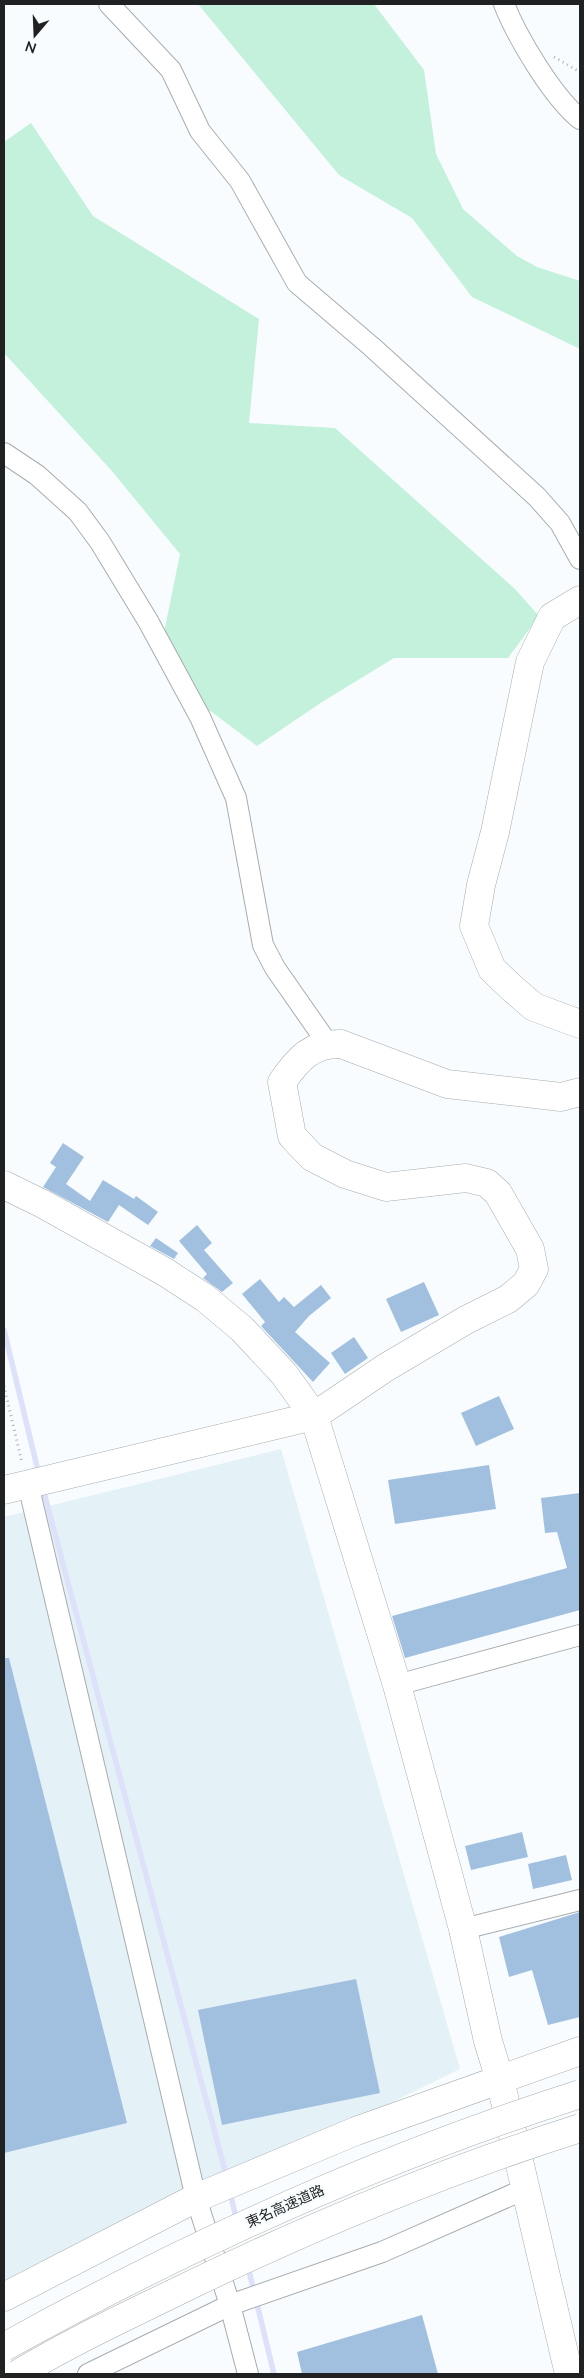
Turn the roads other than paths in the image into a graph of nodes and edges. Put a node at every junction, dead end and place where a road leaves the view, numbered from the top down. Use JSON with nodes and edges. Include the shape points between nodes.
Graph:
{"nodes":[{"id":1,"x":109,"y":4,"type":"edge"},
{"id":2,"x":504,"y":4,"type":"edge"},
{"id":3,"x":580,"y":119,"type":"edge"},
{"id":4,"x":4,"y":453,"type":"edge"},
{"id":5,"x":580,"y":559,"type":"edge"},
{"id":6,"x":580,"y":600,"type":"edge"},
{"id":7,"x":580,"y":1024,"type":"edge"},
{"id":8,"x":328,"y":1044,"type":"junction"},
{"id":9,"x":580,"y":1092,"type":"edge"},
{"id":10,"x":4,"y":1185,"type":"edge"},
{"id":11,"x":314,"y":1416,"type":"junction"},
{"id":12,"x":28,"y":1484,"type":"edge"},
{"id":13,"x":580,"y":1635,"type":"edge"},
{"id":14,"x":397,"y":1685,"type":"junction"},
{"id":15,"x":580,"y":1900,"type":"edge"},
{"id":16,"x":463,"y":1929,"type":"junction"},
{"id":17,"x":580,"y":2052,"type":"edge"},
{"id":18,"x":500,"y":2080,"type":"junction"},
{"id":19,"x":580,"y":2094,"type":"edge"},
{"id":20,"x":580,"y":2128,"type":"edge"},
{"id":21,"x":218,"y":2189,"type":"junction"},
{"id":22,"x":525,"y":2189,"type":"junction"},
{"id":23,"x":4,"y":2297,"type":"edge"},
{"id":24,"x":237,"y":2302,"type":"junction"},
{"id":25,"x":4,"y":2347,"type":"edge"},
{"id":26,"x":18,"y":2374,"type":"edge"},
{"id":27,"x":88,"y":2374,"type":"edge"},
{"id":28,"x":248,"y":2374,"type":"edge"},
{"id":29,"x":569,"y":2374,"type":"edge"}],
"edges":[{"from":1,"to":5,"type":"street","via":[[171,70],[200,131],[240,181],[297,283],[537,497],[560,523]]},
{"from":2,"to":3,"type":"street","via":[[532,56],[561,99]]},
{"from":4,"to":8,"type":"street","via":[[37,475],[78,512],[148,620],[200,717],[236,798],[264,945],[275,968]]},
{"from":6,"to":7,"type":"main road","via":[[552,617],[530,662],[474,926],[492,969],[513,989],[534,1007]]},
{"from":8,"to":9,"type":"main road","via":[[356,1049],[447,1084],[561,1097]]},
{"from":8,"to":11,"type":"main road","via":[[302,1056],[282,1082],[292,1136],[312,1157],[345,1174],[386,1187],[466,1178],[487,1183],[498,1193],[530,1249],[534,1269],[526,1284],[508,1299],[385,1368]]},
{"from":10,"to":11,"type":"main road","via":[[104,1238],[204,1298],[242,1329],[284,1374]]},
{"from":11,"to":12,"type":"main road"},
{"from":11,"to":14,"type":"main road"},
{"from":12,"to":21,"type":"street"},
{"from":13,"to":14,"type":"street"},
{"from":14,"to":16,"type":"main road"},
{"from":15,"to":16,"type":"street"},
{"from":16,"to":18,"type":"main road"},
{"from":17,"to":18,"type":"main road"},
{"from":18,"to":21,"type":"main road","via":[[356,2131]]},
{"from":18,"to":22,"type":"main road"},
{"from":19,"to":25,"type":"main road","name":"東名高速道路","bridge":true,"via":[[451,2138],[294,2201],[100,2294]]},
{"from":20,"to":26,"type":"main road","bridge":true,"via":[[444,2174],[324,2224],[127,2316]]},
{"from":21,"to":23,"type":"main road"},
{"from":21,"to":24,"type":"street"},
{"from":22,"to":24,"type":"street","via":[[382,2252]]},
{"from":22,"to":29,"type":"main road"},
{"from":24,"to":27,"type":"street"},
{"from":24,"to":28,"type":"street"}]}
